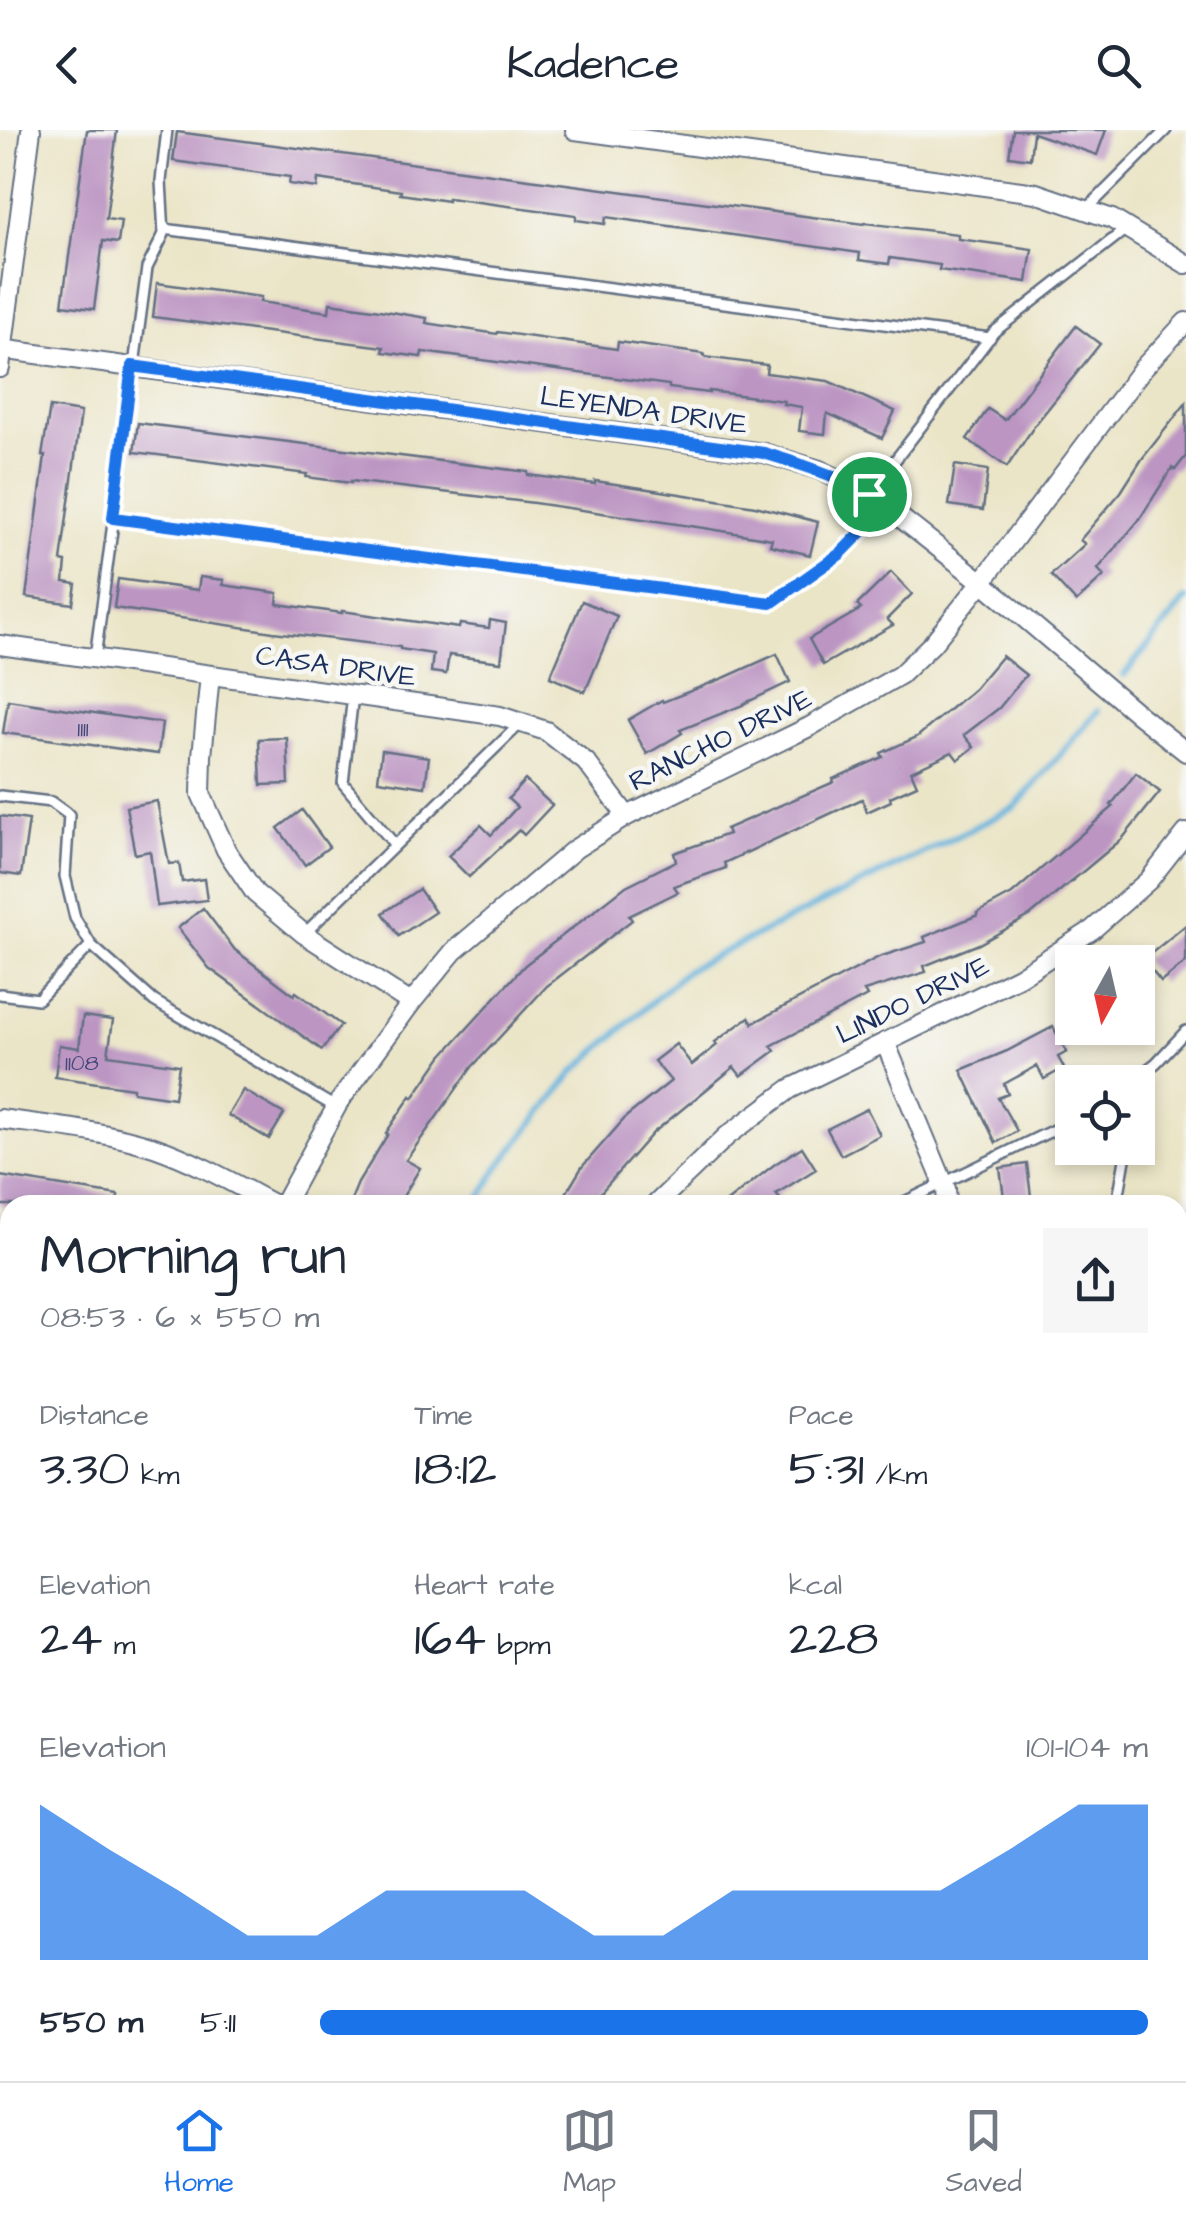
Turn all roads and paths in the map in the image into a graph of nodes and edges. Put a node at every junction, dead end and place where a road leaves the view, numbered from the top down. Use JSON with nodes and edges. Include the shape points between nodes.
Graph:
{"nodes":[{"id":1,"x":32,"y":130,"type":"edge"},
{"id":2,"x":166,"y":130,"type":"edge"},
{"id":3,"x":574,"y":130,"type":"edge"},
{"id":4,"x":1166,"y":130,"type":"edge"},
{"id":5,"x":1086,"y":210,"type":"junction"},
{"id":6,"x":1128,"y":228,"type":"junction"},
{"id":7,"x":164,"y":229,"type":"junction"},
{"id":8,"x":1186,"y":264,"type":"edge"},
{"id":9,"x":1186,"y":322,"type":"edge"},
{"id":10,"x":990,"y":338,"type":"junction"},
{"id":11,"x":1,"y":356,"type":"edge"},
{"id":12,"x":132,"y":366,"type":"junction"},
{"id":13,"x":869,"y":494,"type":"junction"},
{"id":14,"x":886,"y":507,"type":"junction"},
{"id":15,"x":113,"y":518,"type":"junction"},
{"id":16,"x":982,"y":582,"type":"junction"},
{"id":17,"x":0,"y":645,"type":"edge"},
{"id":18,"x":96,"y":658,"type":"junction"},
{"id":19,"x":210,"y":675,"type":"junction"},
{"id":20,"x":353,"y":695,"type":"junction"},
{"id":21,"x":522,"y":722,"type":"junction"},
{"id":22,"x":1186,"y":752,"type":"edge"},
{"id":23,"x":0,"y":796,"type":"edge"},
{"id":24,"x":627,"y":816,"type":"junction"},
{"id":25,"x":1186,"y":834,"type":"edge"},
{"id":26,"x":395,"y":845,"type":"junction"},
{"id":27,"x":304,"y":934,"type":"junction"},
{"id":28,"x":92,"y":945,"type":"junction"},
{"id":29,"x":0,"y":994,"type":"edge"},
{"id":30,"x":411,"y":1003,"type":"junction"},
{"id":31,"x":1186,"y":1032,"type":"edge"},
{"id":32,"x":886,"y":1042,"type":"junction"},
{"id":33,"x":1152,"y":1065,"type":"edge"},
{"id":34,"x":337,"y":1108,"type":"junction"},
{"id":35,"x":0,"y":1119,"type":"edge"},
{"id":36,"x":1055,"y":1129,"type":"edge"},
{"id":37,"x":1123,"y":1165,"type":"edge"},
{"id":38,"x":943,"y":1182,"type":"junction"},
{"id":39,"x":256,"y":1195,"type":"edge"},
{"id":40,"x":289,"y":1195,"type":"edge"},
{"id":41,"x":665,"y":1195,"type":"edge"},
{"id":42,"x":918,"y":1195,"type":"edge"},
{"id":43,"x":946,"y":1195,"type":"edge"},
{"id":44,"x":1119,"y":1195,"type":"edge"}],
"edges":[{"from":1,"to":11,"type":"street"},
{"from":2,"to":7,"type":"lane"},
{"from":3,"to":5,"type":"street","via":[[978,184]]},
{"from":4,"to":5,"type":"lane"},
{"from":5,"to":6,"type":"street"},
{"from":6,"to":8,"type":"street"},
{"from":6,"to":10,"type":"lane"},
{"from":7,"to":10,"type":"lane"},
{"from":7,"to":12,"type":"lane","via":[[147,268]]},
{"from":9,"to":16,"type":"street","name":"RANCHO DRIVE","via":[[1143,368]]},
{"from":10,"to":13,"type":"lane"},
{"from":11,"to":12,"type":"street","name":"LEYENDA DRIVE"},
{"from":12,"to":13,"type":"street","name":"LEYENDA DRIVE","via":[[764,453]]},
{"from":12,"to":15,"type":"lane"},
{"from":13,"to":14,"type":"street","name":"LEYENDA DRIVE"},
{"from":14,"to":15,"type":"lane","via":[[840,554],[771,603]]},
{"from":14,"to":16,"type":"street","name":"LEYENDA DRIVE"},
{"from":15,"to":18,"type":"lane"},
{"from":16,"to":22,"type":"street","name":"LEYENDA DRIVE"},
{"from":16,"to":24,"type":"street","name":"RANCHO DRIVE","via":[[900,675]]},
{"from":17,"to":18,"type":"street","name":"CASA DRIVE"},
{"from":18,"to":19,"type":"street","name":"CASA DRIVE"},
{"from":19,"to":20,"type":"street","name":"CASA DRIVE"},
{"from":19,"to":27,"type":"street","via":[[201,794],[226,850],[255,892]]},
{"from":20,"to":21,"type":"street","name":"CASA DRIVE"},
{"from":20,"to":26,"type":"lane","via":[[344,783]]},
{"from":21,"to":24,"type":"street","name":"CASA DRIVE","via":[[546,731],[586,762]]},
{"from":21,"to":26,"type":"lane"},
{"from":23,"to":28,"type":"lane","via":[[51,802],[70,815],[65,876],[75,918]]},
{"from":24,"to":30,"type":"street","name":"RANCHO DRIVE","via":[[575,849],[454,950]]},
{"from":25,"to":32,"type":"street","name":"LINDO DRIVE","via":[[1148,880],[1092,930],[1019,977]]},
{"from":26,"to":27,"type":"lane"},
{"from":27,"to":30,"type":"street"},
{"from":28,"to":29,"type":"lane","via":[[38,999]]},
{"from":28,"to":34,"type":"lane","via":[[154,1001]]},
{"from":30,"to":34,"type":"street","name":"RANCHO DRIVE"},
{"from":31,"to":33,"type":"lane"},
{"from":32,"to":38,"type":"street"},
{"from":32,"to":41,"type":"street","name":"LINDO DRIVE","via":[[790,1089],[727,1136]]},
{"from":34,"to":40,"type":"street","name":"RANCHO DRIVE"},
{"from":35,"to":39,"type":"street","via":[[154,1147]]},
{"from":36,"to":38,"type":"lane"},
{"from":37,"to":44,"type":"lane"},
{"from":38,"to":42,"type":"lane"},
{"from":38,"to":43,"type":"street"}]}
